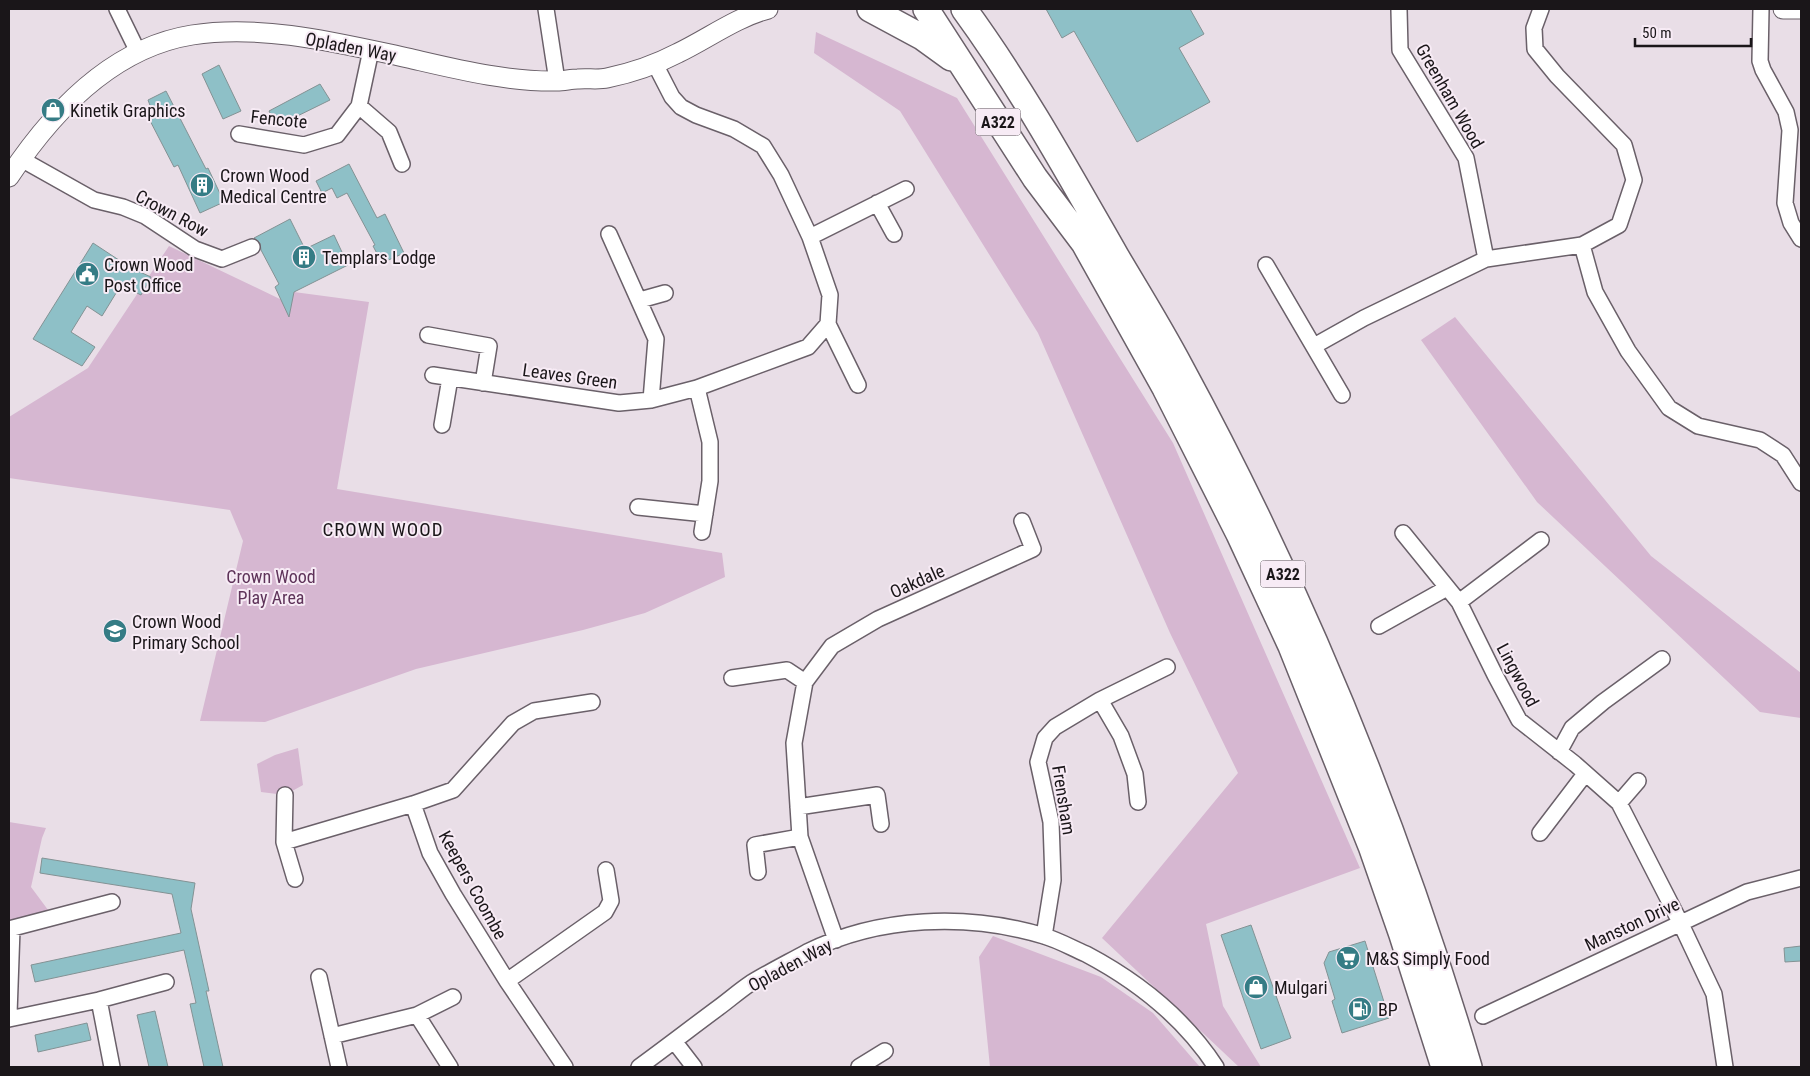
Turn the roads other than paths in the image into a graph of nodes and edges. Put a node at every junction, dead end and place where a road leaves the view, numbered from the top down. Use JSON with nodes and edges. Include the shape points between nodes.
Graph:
{"nodes":[{"id":1,"x":117,"y":9,"type":"edge"},
{"id":2,"x":546,"y":9,"type":"edge"},
{"id":3,"x":768,"y":9,"type":"edge"},
{"id":4,"x":870,"y":9,"type":"edge"},
{"id":5,"x":926,"y":9,"type":"edge"},
{"id":6,"x":1541,"y":9,"type":"edge"},
{"id":7,"x":1761,"y":9,"type":"edge"},
{"id":8,"x":1783,"y":9,"type":"edge"},
{"id":9,"x":1801,"y":9,"type":"edge"},
{"id":10,"x":1399,"y":10,"type":"dead end"},
{"id":11,"x":967,"y":11,"type":"edge"},
{"id":12,"x":740,"y":15,"type":"edge"},
{"id":13,"x":371,"y":50,"type":"junction"},
{"id":14,"x":138,"y":52,"type":"junction"},
{"id":15,"x":655,"y":64,"type":"junction"},
{"id":16,"x":962,"y":65,"type":"junction"},
{"id":17,"x":557,"y":81,"type":"junction"},
{"id":18,"x":359,"y":106,"type":"junction"},
{"id":19,"x":240,"y":134,"type":"dead end"},
{"id":20,"x":21,"y":159,"type":"junction"},
{"id":21,"x":402,"y":164,"type":"dead end"},
{"id":22,"x":9,"y":178,"type":"edge"},
{"id":23,"x":906,"y":189,"type":"dead end"},
{"id":24,"x":877,"y":203,"type":"junction"},
{"id":25,"x":609,"y":234,"type":"dead end"},
{"id":26,"x":894,"y":234,"type":"dead end"},
{"id":27,"x":810,"y":237,"type":"junction"},
{"id":28,"x":1801,"y":239,"type":"edge"},
{"id":29,"x":1582,"y":245,"type":"junction"},
{"id":30,"x":252,"y":247,"type":"dead end"},
{"id":31,"x":1486,"y":259,"type":"junction"},
{"id":32,"x":1266,"y":265,"type":"dead end"},
{"id":33,"x":665,"y":293,"type":"dead end"},
{"id":34,"x":640,"y":300,"type":"junction"},
{"id":35,"x":828,"y":324,"type":"junction"},
{"id":36,"x":428,"y":335,"type":"dead end"},
{"id":37,"x":1314,"y":346,"type":"junction"},
{"id":38,"x":433,"y":375,"type":"dead end"},
{"id":39,"x":450,"y":378,"type":"junction"},
{"id":40,"x":483,"y":383,"type":"junction"},
{"id":41,"x":858,"y":385,"type":"dead end"},
{"id":42,"x":697,"y":388,"type":"junction"},
{"id":43,"x":1342,"y":395,"type":"dead end"},
{"id":44,"x":651,"y":400,"type":"junction"},
{"id":45,"x":442,"y":425,"type":"dead end"},
{"id":46,"x":1801,"y":483,"type":"edge"},
{"id":47,"x":638,"y":506,"type":"dead end"},
{"id":48,"x":705,"y":514,"type":"junction"},
{"id":49,"x":1022,"y":521,"type":"dead end"},
{"id":50,"x":702,"y":532,"type":"dead end"},
{"id":51,"x":1403,"y":534,"type":"dead end"},
{"id":52,"x":1541,"y":540,"type":"dead end"},
{"id":53,"x":1447,"y":588,"type":"junction"},
{"id":54,"x":1459,"y":602,"type":"junction"},
{"id":55,"x":1379,"y":626,"type":"dead end"},
{"id":56,"x":1662,"y":659,"type":"dead end"},
{"id":57,"x":1167,"y":667,"type":"dead end"},
{"id":58,"x":732,"y":678,"type":"dead end"},
{"id":59,"x":805,"y":682,"type":"junction"},
{"id":60,"x":1100,"y":700,"type":"junction"},
{"id":61,"x":592,"y":702,"type":"dead end"},
{"id":62,"x":1559,"y":752,"type":"junction"},
{"id":63,"x":1585,"y":774,"type":"junction"},
{"id":64,"x":1638,"y":781,"type":"dead end"},
{"id":65,"x":285,"y":794,"type":"dead end"},
{"id":66,"x":1138,"y":802,"type":"dead end"},
{"id":67,"x":1619,"y":803,"type":"junction"},
{"id":68,"x":413,"y":804,"type":"junction"},
{"id":69,"x":798,"y":807,"type":"junction"},
{"id":70,"x":881,"y":824,"type":"dead end"},
{"id":71,"x":1540,"y":833,"type":"dead end"},
{"id":72,"x":800,"y":837,"type":"junction"},
{"id":73,"x":284,"y":842,"type":"junction"},
{"id":74,"x":606,"y":870,"type":"dead end"},
{"id":75,"x":758,"y":872,"type":"dead end"},
{"id":76,"x":1801,"y":878,"type":"edge"},
{"id":77,"x":295,"y":880,"type":"dead end"},
{"id":78,"x":112,"y":902,"type":"dead end"},
{"id":79,"x":1680,"y":922,"type":"junction"},
{"id":80,"x":10,"y":929,"type":"edge"},
{"id":81,"x":1044,"y":936,"type":"junction"},
{"id":82,"x":836,"y":940,"type":"junction"},
{"id":83,"x":319,"y":977,"type":"dead end"},
{"id":84,"x":507,"y":981,"type":"junction"},
{"id":85,"x":166,"y":982,"type":"dead end"},
{"id":86,"x":453,"y":998,"type":"dead end"},
{"id":87,"x":98,"y":1000,"type":"junction"},
{"id":88,"x":9,"y":1014,"type":"edge"},
{"id":89,"x":417,"y":1015,"type":"junction"},
{"id":90,"x":1483,"y":1016,"type":"dead end"},
{"id":91,"x":9,"y":1019,"type":"edge"},
{"id":92,"x":332,"y":1036,"type":"junction"},
{"id":93,"x":674,"y":1041,"type":"junction"},
{"id":94,"x":885,"y":1051,"type":"dead end"},
{"id":95,"x":112,"y":1067,"type":"edge"},
{"id":96,"x":340,"y":1067,"type":"edge"},
{"id":97,"x":450,"y":1067,"type":"edge"},
{"id":98,"x":565,"y":1067,"type":"edge"},
{"id":99,"x":639,"y":1067,"type":"edge"},
{"id":100,"x":694,"y":1067,"type":"edge"},
{"id":101,"x":859,"y":1067,"type":"edge"},
{"id":102,"x":1216,"y":1067,"type":"edge"},
{"id":103,"x":1444,"y":1067,"type":"edge"},
{"id":104,"x":1469,"y":1067,"type":"edge"},
{"id":105,"x":1725,"y":1067,"type":"edge"}],
"edges":[{"from":1,"to":14,"type":"street"},
{"from":2,"to":17,"type":"street"},
{"from":3,"to":12,"type":"street","name":"Opladen Way"},
{"from":4,"to":16,"type":"highway","number":"A322"},
{"from":5,"to":16,"type":"highway","number":"A322"},
{"from":6,"to":29,"type":"street","via":[[1534,28],[1535,49],[1624,145],[1634,180],[1619,225]]},
{"from":7,"to":28,"type":"street","via":[[1760,61],[1786,112],[1790,130],[1784,203]]},
{"from":8,"to":9,"type":"street"},
{"from":10,"to":31,"type":"street","name":"Greenham Wood","via":[[1400,50],[1466,158]]},
{"from":11,"to":104,"type":"highway","number":"A322","via":[[1032,110],[1181,368],[1275,557],[1310,632],[1377,798]]},
{"from":12,"to":15,"type":"street","name":"Opladen Way"},
{"from":13,"to":14,"type":"street","name":"Opladen Way","via":[[310,38],[245,32],[192,35]]},
{"from":13,"to":17,"type":"street","name":"Opladen Way","via":[[506,78]]},
{"from":13,"to":18,"type":"street","name":"Fencote"},
{"from":14,"to":20,"type":"street","name":"Opladen Way","via":[[86,86],[51,120]]},
{"from":15,"to":17,"type":"street","name":"Opladen Way","via":[[606,78]]},
{"from":15,"to":27,"type":"street","via":[[681,108],[734,129],[763,146]]},
{"from":16,"to":103,"type":"highway","number":"A322","via":[[1035,178],[1084,243],[1165,388],[1239,534],[1291,646],[1371,846]]},
{"from":18,"to":19,"type":"street","name":"Fencote","via":[[337,135],[304,145]]},
{"from":18,"to":21,"type":"street","via":[[389,132]]},
{"from":20,"to":22,"type":"street","name":"Opladen Way"},
{"from":20,"to":30,"type":"street","name":"Crown Row","via":[[94,200],[145,216],[195,249],[222,259]]},
{"from":23,"to":24,"type":"street"},
{"from":24,"to":26,"type":"street"},
{"from":24,"to":27,"type":"street"},
{"from":25,"to":34,"type":"street"},
{"from":27,"to":35,"type":"street","via":[[830,295]]},
{"from":29,"to":31,"type":"street"},
{"from":29,"to":46,"type":"street","via":[[1595,292],[1628,352],[1669,408],[1698,426],[1760,440],[1783,455]]},
{"from":31,"to":37,"type":"street"},
{"from":32,"to":37,"type":"street"},
{"from":33,"to":34,"type":"street"},
{"from":34,"to":44,"type":"street","via":[[656,338]]},
{"from":35,"to":41,"type":"street"},
{"from":35,"to":42,"type":"street","name":"Leaves Green","via":[[808,347]]},
{"from":36,"to":40,"type":"street","via":[[489,346]]},
{"from":37,"to":43,"type":"street"},
{"from":38,"to":39,"type":"street","name":"Leaves Green"},
{"from":39,"to":40,"type":"street","name":"Leaves Green"},
{"from":39,"to":45,"type":"street"},
{"from":40,"to":44,"type":"street","name":"Leaves Green","via":[[619,403]]},
{"from":42,"to":44,"type":"street","name":"Leaves Green"},
{"from":42,"to":48,"type":"street","via":[[710,442],[710,481]]},
{"from":47,"to":48,"type":"street"},
{"from":48,"to":50,"type":"street"},
{"from":49,"to":59,"type":"street","name":"Oakdale","via":[[1033,549],[878,620],[832,646]]},
{"from":51,"to":53,"type":"street","name":"Lingwood"},
{"from":52,"to":54,"type":"street"},
{"from":53,"to":54,"type":"street","name":"Lingwood"},
{"from":53,"to":55,"type":"street"},
{"from":54,"to":62,"type":"street","name":"Lingwood","via":[[1519,720]]},
{"from":56,"to":62,"type":"street","via":[[1572,728]]},
{"from":57,"to":60,"type":"street","name":"Frensham"},
{"from":58,"to":59,"type":"street","via":[[787,670]]},
{"from":59,"to":69,"type":"street","name":"Oakdale","via":[[794,743]]},
{"from":60,"to":66,"type":"street","via":[[1120,736],[1135,774]]},
{"from":60,"to":81,"type":"street","name":"Frensham","via":[[1054,727],[1045,738],[1038,762],[1052,822],[1053,880]]},
{"from":61,"to":68,"type":"street","via":[[534,711],[513,723],[453,790]]},
{"from":62,"to":63,"type":"street","name":"Lingwood"},
{"from":63,"to":67,"type":"street","name":"Lingwood"},
{"from":63,"to":71,"type":"street"},
{"from":64,"to":67,"type":"street"},
{"from":65,"to":73,"type":"street"},
{"from":67,"to":79,"type":"street","name":"Lingwood"},
{"from":68,"to":73,"type":"street"},
{"from":68,"to":84,"type":"street","name":"Keepers Coombe","via":[[430,853]]},
{"from":69,"to":70,"type":"street","via":[[877,795]]},
{"from":69,"to":72,"type":"street","name":"Oakdale"},
{"from":72,"to":75,"type":"street","via":[[755,846]]},
{"from":72,"to":82,"type":"street","name":"Oakdale"},
{"from":73,"to":77,"type":"street"},
{"from":74,"to":84,"type":"street","via":[[611,901],[605,912]]},
{"from":76,"to":79,"type":"street","name":"Manston Drive","via":[[1747,892]]},
{"from":78,"to":80,"type":"street"},
{"from":79,"to":90,"type":"street","name":"Manston Drive"},
{"from":79,"to":105,"type":"street","name":"Lingwood","via":[[1714,994]]},
{"from":80,"to":88,"type":"street"},
{"from":81,"to":82,"type":"street","name":"Opladen Way","via":[[984,923],[931,921],[879,928]]},
{"from":81,"to":102,"type":"street","name":"Opladen Way","via":[[1114,969],[1150,994],[1194,1038]]},
{"from":82,"to":93,"type":"street","name":"Opladen Way","via":[[750,984]]},
{"from":83,"to":92,"type":"street"},
{"from":84,"to":98,"type":"street","name":"Keepers Coombe"},
{"from":85,"to":87,"type":"street"},
{"from":86,"to":89,"type":"street"},
{"from":87,"to":91,"type":"street"},
{"from":87,"to":95,"type":"street"},
{"from":89,"to":92,"type":"street"},
{"from":89,"to":97,"type":"street"},
{"from":92,"to":96,"type":"street"},
{"from":93,"to":99,"type":"street","name":"Opladen Way"},
{"from":93,"to":100,"type":"street"},
{"from":94,"to":101,"type":"street"}]}
